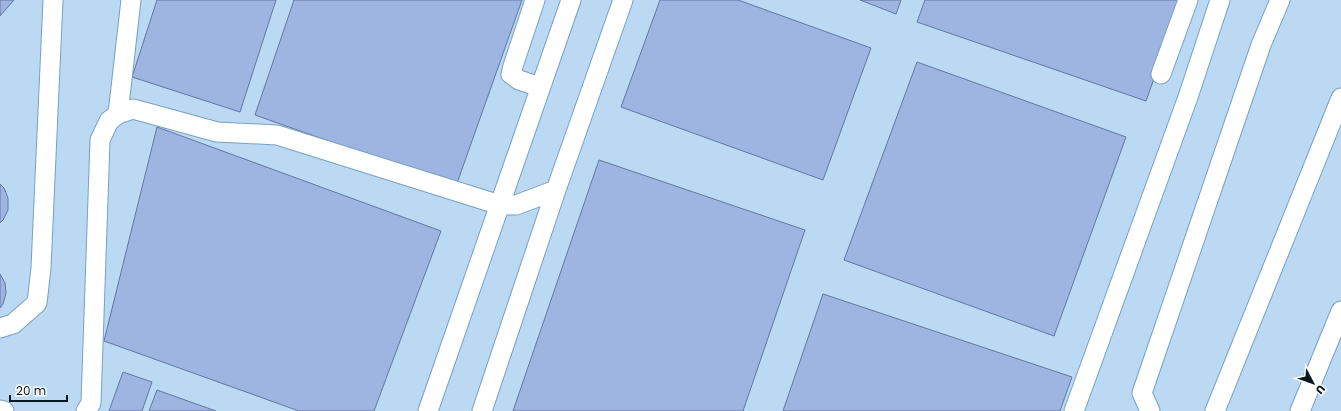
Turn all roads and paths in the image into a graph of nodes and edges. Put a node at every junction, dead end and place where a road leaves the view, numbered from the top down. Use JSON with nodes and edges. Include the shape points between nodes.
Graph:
{"nodes":[{"id":1,"x":53,"y":0,"type":"edge"},
{"id":2,"x":130,"y":0,"type":"edge"},
{"id":3,"x":535,"y":0,"type":"edge"},
{"id":4,"x":571,"y":0,"type":"edge"},
{"id":5,"x":623,"y":0,"type":"edge"},
{"id":6,"x":1188,"y":0,"type":"edge"},
{"id":7,"x":1220,"y":0,"type":"edge"},
{"id":8,"x":1280,"y":0,"type":"edge"},
{"id":9,"x":1161,"y":74,"type":"dead end"},
{"id":10,"x":540,"y":86,"type":"junction"},
{"id":11,"x":1341,"y":98,"type":"edge"},
{"id":12,"x":118,"y":114,"type":"junction"},
{"id":13,"x":556,"y":190,"type":"junction"},
{"id":14,"x":500,"y":205,"type":"junction"},
{"id":15,"x":1341,"y":311,"type":"edge"},
{"id":16,"x":0,"y":328,"type":"edge"},
{"id":17,"x":0,"y":410,"type":"edge"},
{"id":18,"x":4,"y":411,"type":"edge"},
{"id":19,"x":86,"y":411,"type":"edge"},
{"id":20,"x":428,"y":411,"type":"edge"},
{"id":21,"x":482,"y":411,"type":"edge"},
{"id":22,"x":1074,"y":411,"type":"edge"},
{"id":23,"x":1150,"y":411,"type":"edge"},
{"id":24,"x":1215,"y":411,"type":"edge"},
{"id":25,"x":1300,"y":411,"type":"edge"}],
"edges":[{"from":1,"to":16,"type":"lane","via":[[41,268],[37,302],[13,324]]},
{"from":2,"to":12,"type":"lane"},
{"from":3,"to":10,"type":"lane","via":[[512,74],[519,80]]},
{"from":4,"to":10,"type":"lane"},
{"from":5,"to":13,"type":"lane"},
{"from":6,"to":9,"type":"lane"},
{"from":7,"to":22,"type":"lane","via":[[1188,97]]},
{"from":8,"to":23,"type":"lane","via":[[1261,45],[1142,393]]},
{"from":10,"to":14,"type":"lane"},
{"from":11,"to":24,"type":"lane"},
{"from":12,"to":14,"type":"lane","via":[[133,110],[217,132],[277,135]]},
{"from":12,"to":19,"type":"lane","via":[[109,121],[100,140],[92,395]]},
{"from":13,"to":14,"type":"lane","via":[[516,205]]},
{"from":13,"to":21,"type":"lane"},
{"from":14,"to":20,"type":"lane"},
{"from":15,"to":25,"type":"lane"},
{"from":17,"to":18,"type":"lane"}]}
